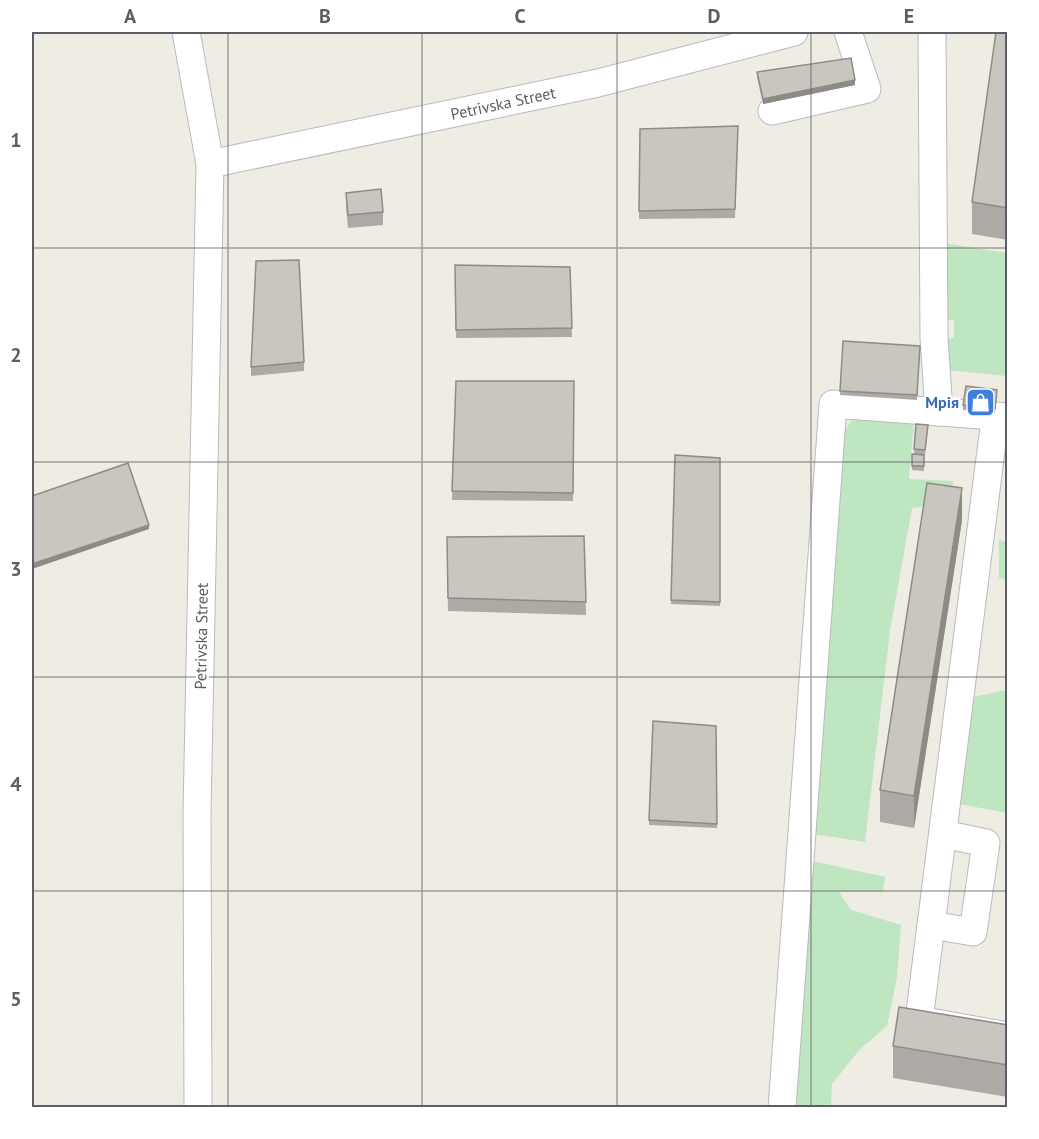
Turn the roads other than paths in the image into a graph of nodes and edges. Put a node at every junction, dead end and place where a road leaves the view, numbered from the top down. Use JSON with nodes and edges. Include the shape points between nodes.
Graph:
{"nodes":[{"id":1,"x":186,"y":32,"type":"edge"},
{"id":2,"x":794,"y":32,"type":"edge"},
{"id":3,"x":848,"y":32,"type":"edge"},
{"id":4,"x":932,"y":32,"type":"edge"},
{"id":5,"x":772,"y":111,"type":"dead end"},
{"id":6,"x":210,"y":164,"type":"junction"},
{"id":7,"x":939,"y":412,"type":"junction"},
{"id":8,"x":1001,"y":418,"type":"edge"},
{"id":9,"x":942,"y":834,"type":"junction"},
{"id":10,"x":931,"y":925,"type":"junction"},
{"id":11,"x":1008,"y":1036,"type":"edge"},
{"id":12,"x":198,"y":1107,"type":"edge"},
{"id":13,"x":782,"y":1107,"type":"edge"}],
"edges":[{"from":1,"to":6,"type":"street","name":"Petrivska Street"},
{"from":2,"to":6,"type":"street","name":"Petrivska Street","via":[[598,83]]},
{"from":3,"to":5,"type":"street","via":[[867,89]]},
{"from":4,"to":7,"type":"street","via":[[934,328]]},
{"from":6,"to":12,"type":"street","name":"Petrivska Street","via":[[197,814]]},
{"from":7,"to":8,"type":"street"},
{"from":7,"to":13,"type":"street","via":[[833,404]]},
{"from":8,"to":9,"type":"street"},
{"from":9,"to":10,"type":"street"},
{"from":9,"to":10,"type":"street","via":[[986,843],[974,932]]},
{"from":10,"to":11,"type":"street","via":[[919,1020]]}]}
